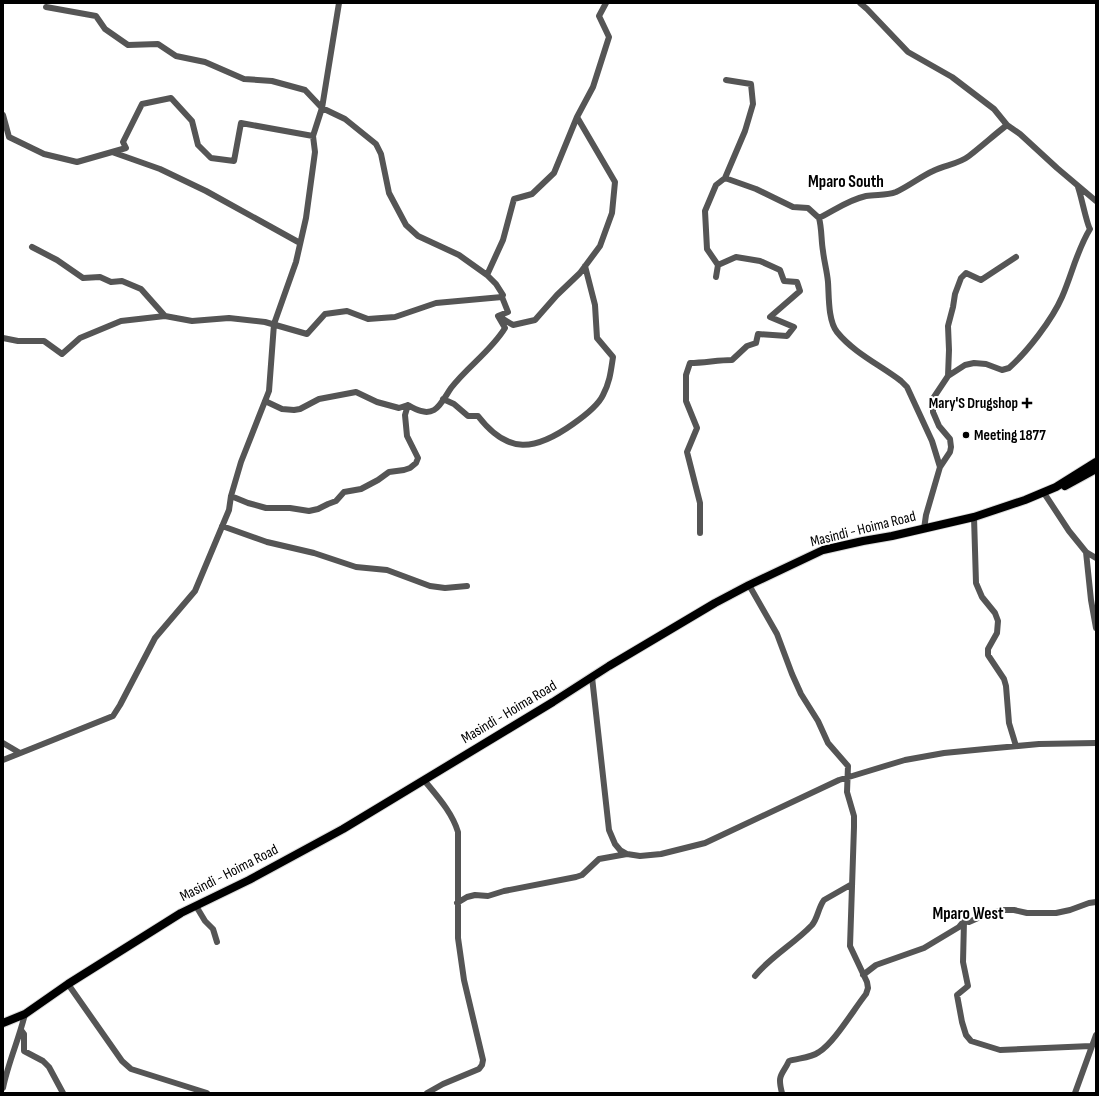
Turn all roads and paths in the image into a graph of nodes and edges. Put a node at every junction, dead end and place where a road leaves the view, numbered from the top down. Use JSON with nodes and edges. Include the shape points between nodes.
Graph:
{"nodes":[{"id":1,"x":339,"y":3,"type":"edge"},
{"id":2,"x":606,"y":3,"type":"edge"},
{"id":3,"x":860,"y":3,"type":"edge"},
{"id":4,"x":46,"y":7,"type":"dead end"},
{"id":5,"x":726,"y":80,"type":"dead end"},
{"id":6,"x":322,"y":108,"type":"junction"},
{"id":7,"x":3,"y":115,"type":"edge"},
{"id":8,"x":577,"y":117,"type":"junction"},
{"id":9,"x":1007,"y":125,"type":"junction"},
{"id":10,"x":313,"y":136,"type":"junction"},
{"id":11,"x":6,"y":137,"type":"edge"},
{"id":12,"x":112,"y":152,"type":"junction"},
{"id":13,"x":725,"y":178,"type":"junction"},
{"id":14,"x":1078,"y":187,"type":"junction"},
{"id":15,"x":1096,"y":201,"type":"edge"},
{"id":16,"x":819,"y":218,"type":"junction"},
{"id":17,"x":1093,"y":227,"type":"edge"},
{"id":18,"x":300,"y":243,"type":"junction"},
{"id":19,"x":32,"y":247,"type":"dead end"},
{"id":20,"x":1016,"y":257,"type":"dead end"},
{"id":21,"x":718,"y":265,"type":"junction"},
{"id":22,"x":585,"y":266,"type":"junction"},
{"id":23,"x":487,"y":275,"type":"junction"},
{"id":24,"x":716,"y":276,"type":"dead end"},
{"id":25,"x":502,"y":297,"type":"junction"},
{"id":26,"x":165,"y":316,"type":"junction"},
{"id":27,"x":498,"y":316,"type":"junction"},
{"id":28,"x":274,"y":324,"type":"junction"},
{"id":29,"x":3,"y":338,"type":"edge"},
{"id":30,"x":948,"y":376,"type":"junction"},
{"id":31,"x":443,"y":400,"type":"junction"},
{"id":32,"x":265,"y":401,"type":"junction"},
{"id":33,"x":408,"y":405,"type":"junction"},
{"id":34,"x":1096,"y":462,"type":"edge"},
{"id":35,"x":940,"y":467,"type":"junction"},
{"id":36,"x":1096,"y":469,"type":"edge"},
{"id":37,"x":1056,"y":487,"type":"junction"},
{"id":38,"x":1044,"y":493,"type":"junction"},
{"id":39,"x":231,"y":496,"type":"junction"},
{"id":40,"x":974,"y":517,"type":"junction"},
{"id":41,"x":222,"y":526,"type":"junction"},
{"id":42,"x":924,"y":529,"type":"junction"},
{"id":43,"x":700,"y":533,"type":"dead end"},
{"id":44,"x":1086,"y":552,"type":"junction"},
{"id":45,"x":1096,"y":558,"type":"edge"},
{"id":46,"x":749,"y":585,"type":"junction"},
{"id":47,"x":466,"y":586,"type":"dead end"},
{"id":48,"x":1096,"y":628,"type":"edge"},
{"id":49,"x":592,"y":677,"type":"junction"},
{"id":50,"x":1096,"y":743,"type":"edge"},
{"id":51,"x":3,"y":744,"type":"edge"},
{"id":52,"x":1016,"y":746,"type":"junction"},
{"id":53,"x":20,"y":753,"type":"junction"},
{"id":54,"x":3,"y":760,"type":"edge"},
{"id":55,"x":847,"y":778,"type":"junction"},
{"id":56,"x":424,"y":780,"type":"junction"},
{"id":57,"x":627,"y":854,"type":"junction"},
{"id":58,"x":852,"y":884,"type":"junction"},
{"id":59,"x":1096,"y":902,"type":"edge"},
{"id":60,"x":457,"y":903,"type":"junction"},
{"id":61,"x":196,"y":906,"type":"junction"},
{"id":62,"x":964,"y":921,"type":"junction"},
{"id":63,"x":217,"y":942,"type":"dead end"},
{"id":64,"x":863,"y":975,"type":"junction"},
{"id":65,"x":755,"y":976,"type":"dead end"},
{"id":66,"x":68,"y":984,"type":"junction"},
{"id":67,"x":25,"y":1014,"type":"junction"},
{"id":68,"x":3,"y":1023,"type":"edge"},
{"id":69,"x":21,"y":1030,"type":"junction"},
{"id":70,"x":1094,"y":1042,"type":"edge"},
{"id":71,"x":3,"y":1088,"type":"edge"},
{"id":72,"x":63,"y":1093,"type":"edge"},
{"id":73,"x":207,"y":1093,"type":"edge"},
{"id":74,"x":427,"y":1093,"type":"edge"},
{"id":75,"x":782,"y":1093,"type":"edge"},
{"id":76,"x":1074,"y":1093,"type":"edge"}],
"edges":[{"from":1,"to":6,"type":"street"},
{"from":2,"to":8,"type":"street","via":[[600,16],[609,37],[593,87]]},
{"from":3,"to":9,"type":"street","via":[[908,52],[952,77],[994,109]]},
{"from":4,"to":6,"type":"street","via":[[96,16],[105,30],[128,45],[158,44],[176,56],[205,62],[244,79],[272,81],[305,90]]},
{"from":5,"to":13,"type":"street","via":[[751,84],[753,104],[745,131]]},
{"from":6,"to":10,"type":"street"},
{"from":6,"to":23,"type":"street","via":[[344,119],[376,144],[381,154],[389,193],[406,224],[418,236],[459,255]]},
{"from":7,"to":11,"type":"street"},
{"from":8,"to":22,"type":"street","via":[[615,182],[612,213],[600,246]]},
{"from":8,"to":23,"type":"street","via":[[554,173],[532,194],[514,199],[503,240]]},
{"from":9,"to":14,"type":"street"},
{"from":9,"to":16,"type":"street","via":[[961,161],[935,170],[894,192],[867,196],[843,204]]},
{"from":10,"to":12,"type":"street","via":[[241,123],[234,161],[211,158],[198,145],[192,121],[171,98],[142,104],[123,142],[126,148]]},
{"from":10,"to":18,"type":"street","via":[[315,152]]},
{"from":11,"to":12,"type":"street","via":[[44,154],[77,162]]},
{"from":12,"to":18,"type":"street","via":[[160,169],[200,188]]},
{"from":13,"to":16,"type":"street","via":[[756,189],[793,207],[808,208]]},
{"from":13,"to":21,"type":"street","via":[[716,185],[705,211],[707,249]]},
{"from":14,"to":15,"type":"street"},
{"from":14,"to":17,"type":"street","via":[[1088,225]]},
{"from":16,"to":35,"type":"street","via":[[832,322],[836,331],[907,387],[932,441]]},
{"from":17,"to":30,"type":"street","via":[[1083,240],[1061,299],[1053,313],[1044,328],[1012,366],[1002,370],[974,363],[965,365]]},
{"from":18,"to":28,"type":"street"},
{"from":19,"to":26,"type":"street","via":[[83,278],[100,277],[111,282],[122,281],[141,289]]},
{"from":20,"to":30,"type":"street","via":[[981,280],[966,273],[961,278],[948,326]]},
{"from":21,"to":24,"type":"street"},
{"from":21,"to":43,"type":"street","via":[[736,257],[760,261],[780,270],[784,281],[797,282],[800,291],[770,317],[794,327],[787,336],[758,334],[756,343],[747,346],[732,360],[690,363],[686,375],[686,401],[697,428],[687,452],[700,503]]},
{"from":22,"to":27,"type":"street","via":[[535,320],[513,326]]},
{"from":22,"to":31,"type":"street","via":[[596,304],[597,338],[613,356],[611,376],[603,397],[586,415],[559,434],[538,444],[518,445],[498,436],[487,428],[478,416],[468,416],[454,404]]},
{"from":23,"to":25,"type":"street","via":[[500,290]]},
{"from":25,"to":27,"type":"street","via":[[508,312]]},
{"from":25,"to":28,"type":"street","via":[[436,303],[396,317],[368,319],[347,312],[325,314],[307,334]]},
{"from":26,"to":28,"type":"street","via":[[192,321],[229,318]]},
{"from":26,"to":29,"type":"street","via":[[121,321],[80,338],[62,354],[44,341]]},
{"from":27,"to":31,"type":"street","via":[[505,328],[498,340],[458,380]]},
{"from":28,"to":32,"type":"street","via":[[269,391]]},
{"from":30,"to":35,"type":"street","via":[[933,403],[933,412],[939,426],[951,442],[950,452]]},
{"from":31,"to":33,"type":"street","via":[[438,407],[429,412]]},
{"from":32,"to":33,"type":"street","via":[[282,409],[294,410],[320,399],[356,392],[399,408]]},
{"from":32,"to":39,"type":"street","via":[[241,462]]},
{"from":33,"to":39,"type":"street","via":[[405,415],[407,436],[418,458],[410,468],[389,472],[361,489],[344,492],[336,501],[314,511],[266,508]]},
{"from":34,"to":37,"type":"main road","name":"Masindi - Hoima Road"},
{"from":35,"to":42,"type":"street"},
{"from":36,"to":37,"type":"main road","name":"Masindi - Hoima Road","via":[[1064,487]]},
{"from":37,"to":38,"type":"main road","name":"Masindi - Hoima Road"},
{"from":38,"to":40,"type":"main road","name":"Masindi - Hoima Road"},
{"from":38,"to":44,"type":"street"},
{"from":39,"to":41,"type":"street","via":[[229,510]]},
{"from":40,"to":42,"type":"main road","name":"Masindi - Hoima Road"},
{"from":40,"to":52,"type":"street","via":[[976,583],[998,621],[997,633],[988,649],[988,656],[1001,673],[1006,686],[1009,723]]},
{"from":41,"to":47,"type":"street","via":[[267,542],[314,553],[356,567],[387,570],[430,586]]},
{"from":41,"to":53,"type":"street","via":[[195,591],[155,638],[113,716]]},
{"from":42,"to":46,"type":"main road","name":"Masindi - Hoima Road","via":[[823,550]]},
{"from":44,"to":45,"type":"street"},
{"from":44,"to":48,"type":"street"},
{"from":46,"to":49,"type":"main road","name":"Masindi - Hoima Road"},
{"from":46,"to":55,"type":"street","via":[[777,634],[801,694],[828,743],[848,766]]},
{"from":49,"to":56,"type":"main road","name":"Masindi - Hoima Road"},
{"from":49,"to":57,"type":"street","via":[[607,824],[615,844]]},
{"from":50,"to":52,"type":"street"},
{"from":51,"to":53,"type":"street"},
{"from":52,"to":55,"type":"street","via":[[944,752],[905,760]]},
{"from":53,"to":54,"type":"street"},
{"from":55,"to":57,"type":"street","via":[[705,843],[661,854]]},
{"from":55,"to":58,"type":"street","via":[[847,792],[854,816]]},
{"from":56,"to":60,"type":"street","via":[[451,814],[458,832]]},
{"from":56,"to":61,"type":"main road","name":"Masindi - Hoima Road","via":[[343,829]]},
{"from":57,"to":60,"type":"street","via":[[599,859],[582,875],[576,877],[488,896],[475,895]]},
{"from":58,"to":64,"type":"street","via":[[850,946]]},
{"from":58,"to":65,"type":"street","via":[[824,900],[812,924],[770,959]]},
{"from":59,"to":62,"type":"street","via":[[1056,913],[1003,910],[969,922]]},
{"from":60,"to":74,"type":"street","via":[[462,968],[483,1060],[479,1069]]},
{"from":61,"to":63,"type":"street","via":[[213,929]]},
{"from":61,"to":66,"type":"main road","name":"Masindi - Hoima Road"},
{"from":62,"to":64,"type":"street","via":[[959,927],[924,948],[876,965]]},
{"from":62,"to":70,"type":"street","via":[[963,962],[968,986],[957,996],[966,1035],[971,1041],[1000,1050]]},
{"from":64,"to":75,"type":"street","via":[[868,988],[866,994],[821,1051],[789,1061],[780,1077]]},
{"from":66,"to":67,"type":"main road","name":"Masindi - Hoima Road"},
{"from":66,"to":73,"type":"street","via":[[122,1061],[131,1069]]},
{"from":67,"to":68,"type":"main road","name":"Masindi - Hoima Road"},
{"from":67,"to":69,"type":"street"},
{"from":69,"to":71,"type":"street"},
{"from":69,"to":72,"type":"street","via":[[24,1034],[24,1051],[49,1067]]},
{"from":70,"to":76,"type":"street"}]}
